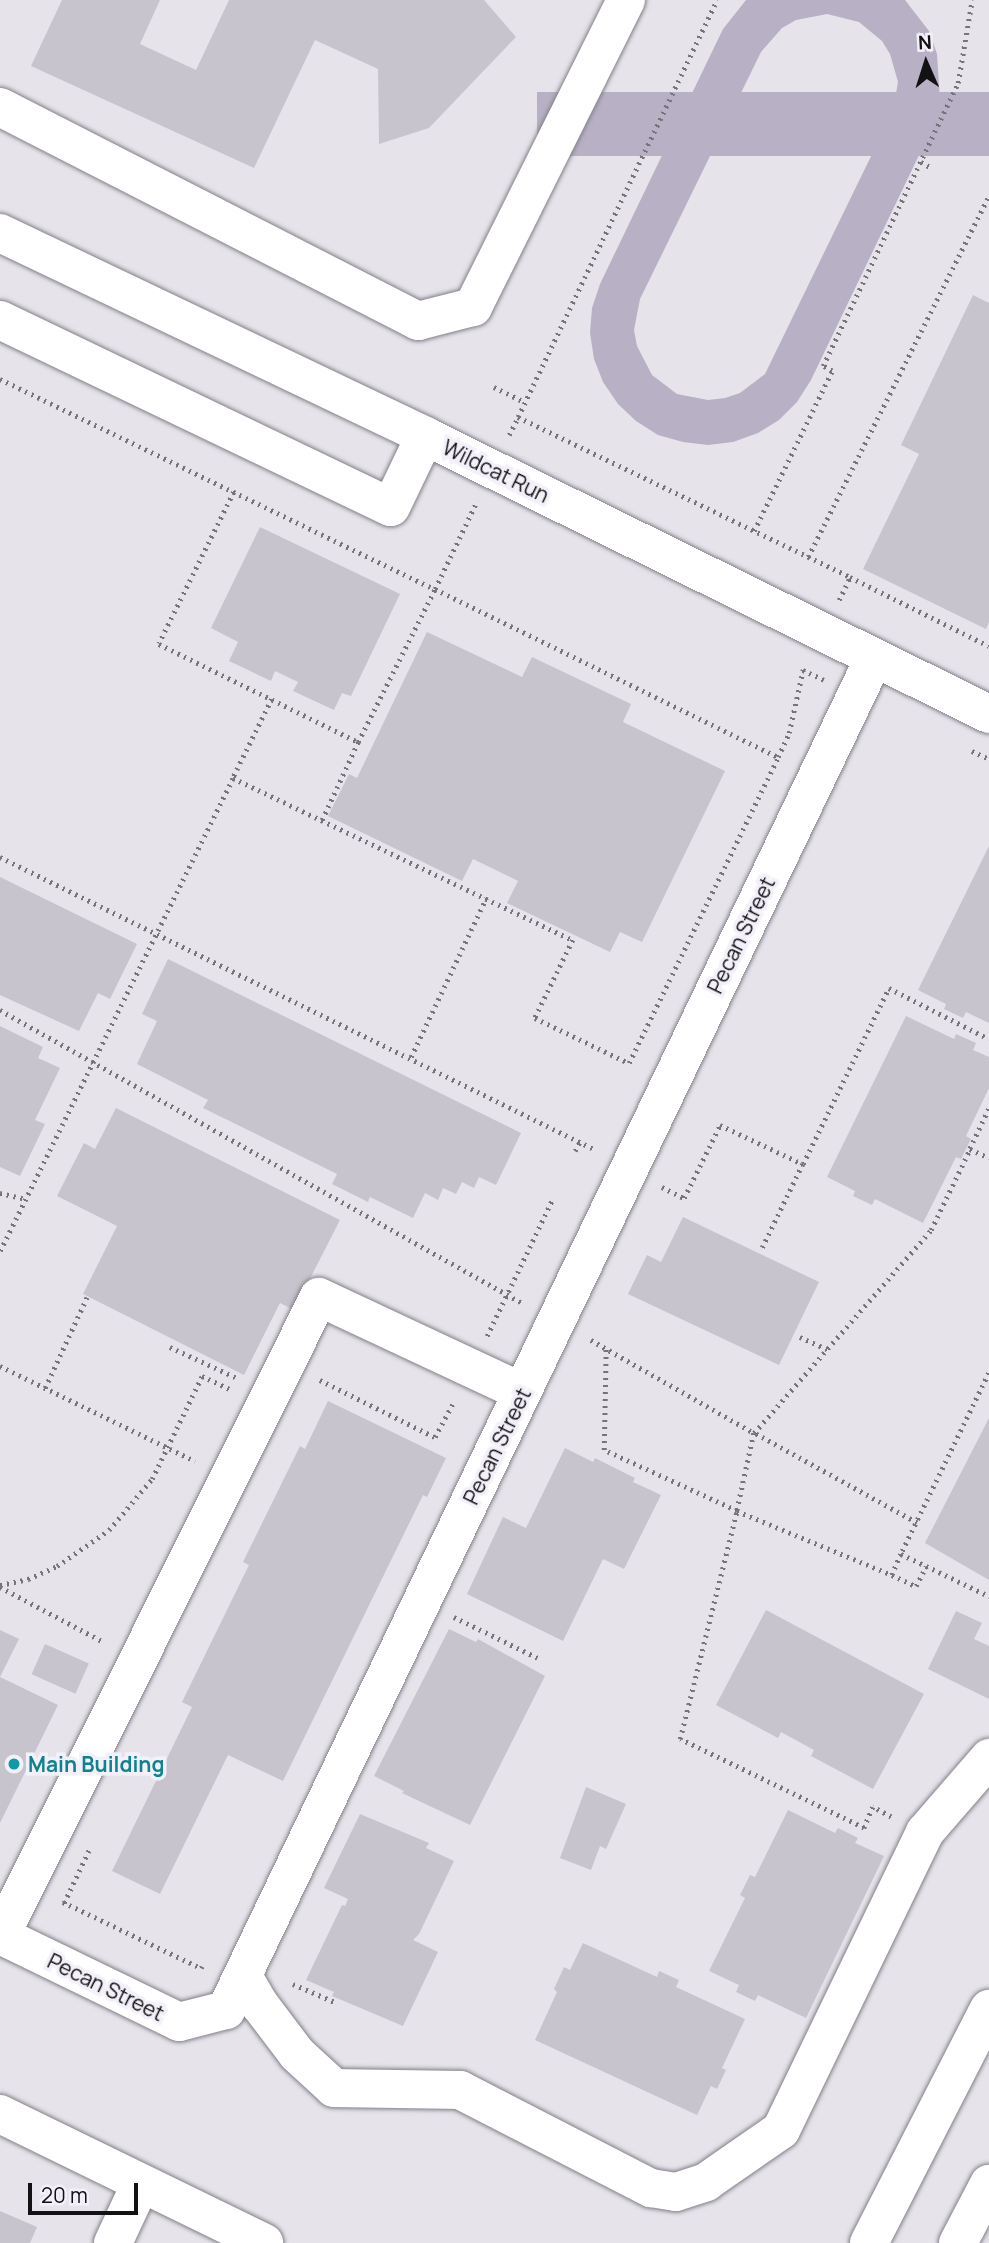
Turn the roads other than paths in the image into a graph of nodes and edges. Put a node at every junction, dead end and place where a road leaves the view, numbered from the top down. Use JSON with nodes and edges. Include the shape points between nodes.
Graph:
{"nodes":[{"id":1,"x":626,"y":0,"type":"edge"},
{"id":2,"x":0,"y":107,"type":"edge"},
{"id":3,"x":0,"y":233,"type":"edge"},
{"id":4,"x":0,"y":320,"type":"edge"},
{"id":5,"x":425,"y":436,"type":"junction"},
{"id":6,"x":874,"y":658,"type":"junction"},
{"id":7,"x":989,"y":714,"type":"edge"},
{"id":8,"x":522,"y":1392,"type":"junction"},
{"id":9,"x":989,"y":1758,"type":"edge"},
{"id":10,"x":0,"y":1936,"type":"edge"},
{"id":11,"x":243,"y":1976,"type":"junction"},
{"id":12,"x":989,"y":2009,"type":"edge"},
{"id":13,"x":0,"y":2114,"type":"edge"},
{"id":14,"x":141,"y":2183,"type":"junction"},
{"id":15,"x":989,"y":2184,"type":"edge"},
{"id":16,"x":113,"y":2243,"type":"edge"},
{"id":17,"x":264,"y":2243,"type":"edge"},
{"id":18,"x":869,"y":2243,"type":"edge"},
{"id":19,"x":958,"y":2243,"type":"edge"}],
"edges":[{"from":1,"to":2,"type":"main road","via":[[473,307],[418,321]]},
{"from":3,"to":5,"type":"main road","name":"Wildcat Run"},
{"from":4,"to":5,"type":"main road","via":[[391,507]]},
{"from":5,"to":6,"type":"main road","name":"Wildcat Run"},
{"from":6,"to":7,"type":"main road","name":"Wildcat Run"},
{"from":6,"to":8,"type":"main road","name":"Pecan Street"},
{"from":8,"to":10,"type":"main road","via":[[319,1297]]},
{"from":8,"to":11,"type":"main road","name":"Pecan Street"},
{"from":9,"to":11,"type":"main road","via":[[925,1832],[780,2130],[706,2182],[676,2192],[650,2188],[460,2090],[334,2088],[297,2054]]},
{"from":10,"to":11,"type":"main road","name":"Pecan Street","via":[[179,2022],[226,2010]]},
{"from":12,"to":18,"type":"main road"},
{"from":13,"to":14,"type":"main road"},
{"from":14,"to":16,"type":"main road"},
{"from":14,"to":17,"type":"main road"},
{"from":15,"to":19,"type":"main road"}]}
